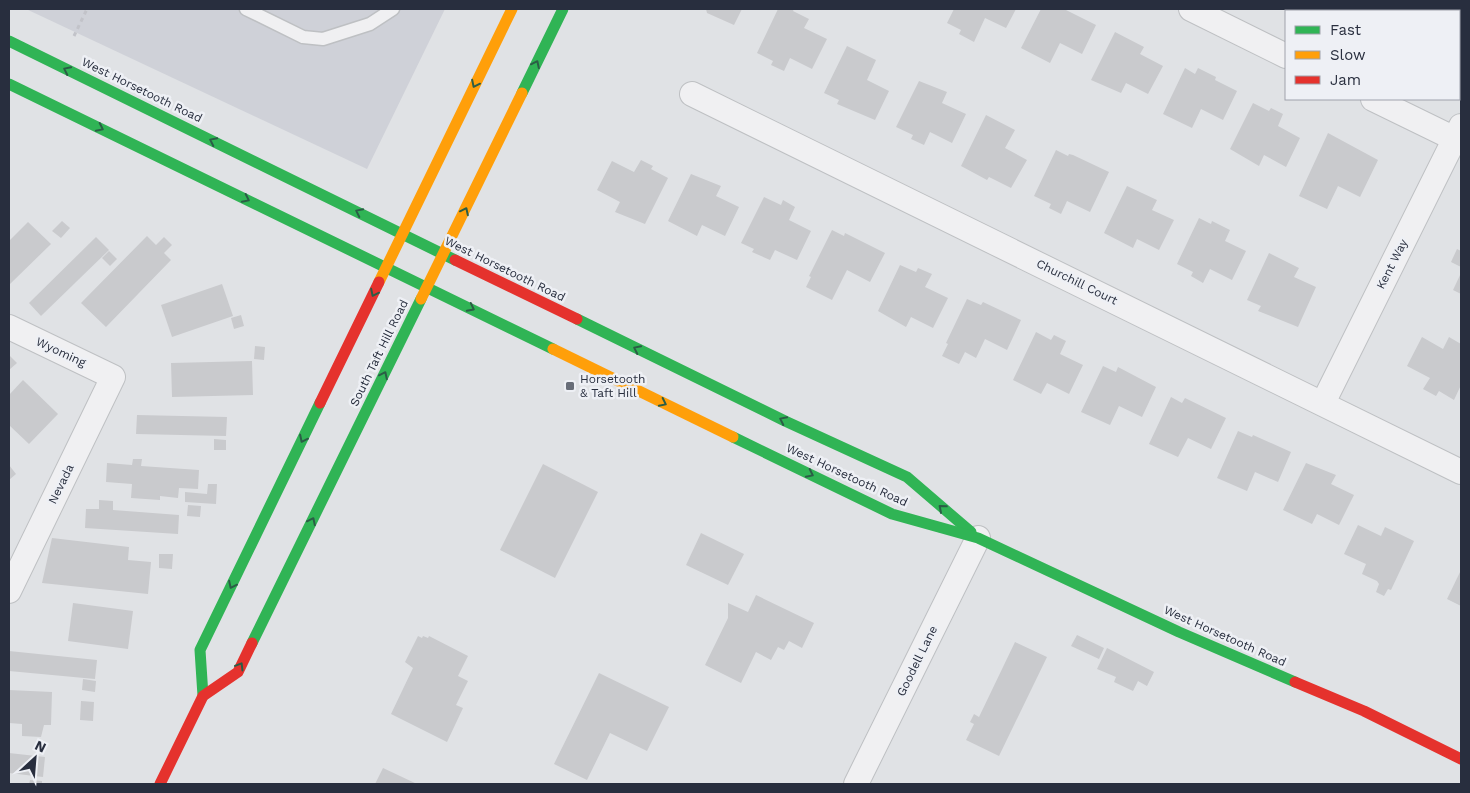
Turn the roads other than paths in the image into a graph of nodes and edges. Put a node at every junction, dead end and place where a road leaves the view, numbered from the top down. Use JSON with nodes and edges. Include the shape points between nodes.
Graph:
{"nodes":[{"id":1,"x":246,"y":9,"type":"edge"},
{"id":2,"x":393,"y":9,"type":"edge"},
{"id":3,"x":512,"y":9,"type":"edge"},
{"id":4,"x":563,"y":9,"type":"edge"},
{"id":5,"x":1190,"y":9,"type":"edge"},
{"id":6,"x":9,"y":41,"type":"edge"},
{"id":7,"x":1285,"y":56,"type":"edge"},
{"id":8,"x":9,"y":84,"type":"edge"},
{"id":9,"x":692,"y":94,"type":"dead end"},
{"id":10,"x":1376,"y":100,"type":"edge"},
{"id":11,"x":1458,"y":133,"type":"edge"},
{"id":12,"x":403,"y":233,"type":"junction"},
{"id":13,"x":444,"y":254,"type":"junction"},
{"id":14,"x":387,"y":266,"type":"junction"},
{"id":15,"x":427,"y":286,"type":"junction"},
{"id":16,"x":9,"y":327,"type":"edge"},
{"id":17,"x":113,"y":377,"type":"joint"},
{"id":18,"x":1323,"y":403,"type":"junction"},
{"id":19,"x":1461,"y":472,"type":"edge"},
{"id":20,"x":978,"y":538,"type":"junction"},
{"id":21,"x":9,"y":592,"type":"edge"},
{"id":22,"x":203,"y":696,"type":"junction"},
{"id":23,"x":1461,"y":759,"type":"edge"},
{"id":24,"x":160,"y":784,"type":"edge"},
{"id":25,"x":856,"y":784,"type":"edge"}],
"edges":[{"from":1,"to":2,"type":"lane","via":[[304,37],[323,40],[370,24]]},
{"from":3,"to":12,"type":"main road","name":"South Taft Hill Road","one_way":true},
{"from":13,"to":4,"type":"main road","name":"South Taft Hill Road","one_way":true},
{"from":5,"to":7,"type":"street"},
{"from":12,"to":6,"type":"main road","name":"West Horsetooth Road","one_way":true},
{"from":8,"to":14,"type":"main road","name":"West Horsetooth Road","one_way":true},
{"from":9,"to":18,"type":"street","name":"Churchill Court"},
{"from":10,"to":11,"type":"street"},
{"from":11,"to":18,"type":"street","name":"Kent Way"},
{"from":12,"to":13,"type":"main road","name":"West Horsetooth Road"},
{"from":12,"to":14,"type":"main road","name":"South Taft Hill Road"},
{"from":13,"to":15,"type":"main road","name":"South Taft Hill Road"},
{"from":20,"to":13,"type":"main road","name":"West Horsetooth Road","one_way":true,"via":[[907,477]]},
{"from":14,"to":15,"type":"main road","name":"West Horsetooth Road"},
{"from":14,"to":22,"type":"main road","name":"South Taft Hill Road","one_way":true,"via":[[200,650]]},
{"from":15,"to":20,"type":"main road","name":"West Horsetooth Road","one_way":true,"via":[[892,514]]},
{"from":22,"to":15,"type":"main road","name":"South Taft Hill Road","one_way":true,"via":[[238,672]]},
{"from":16,"to":17,"type":"street","name":"Wyoming"},
{"from":17,"to":21,"type":"street","name":"Nevada"},
{"from":18,"to":19,"type":"street","name":"Churchill Court"},
{"from":20,"to":23,"type":"main road","name":"West Horsetooth Road","via":[[1161,624],[1364,711]]},
{"from":20,"to":25,"type":"street","name":"Goodell Lane"},
{"from":22,"to":24,"type":"main road","name":"South Taft Hill Road"}]}
